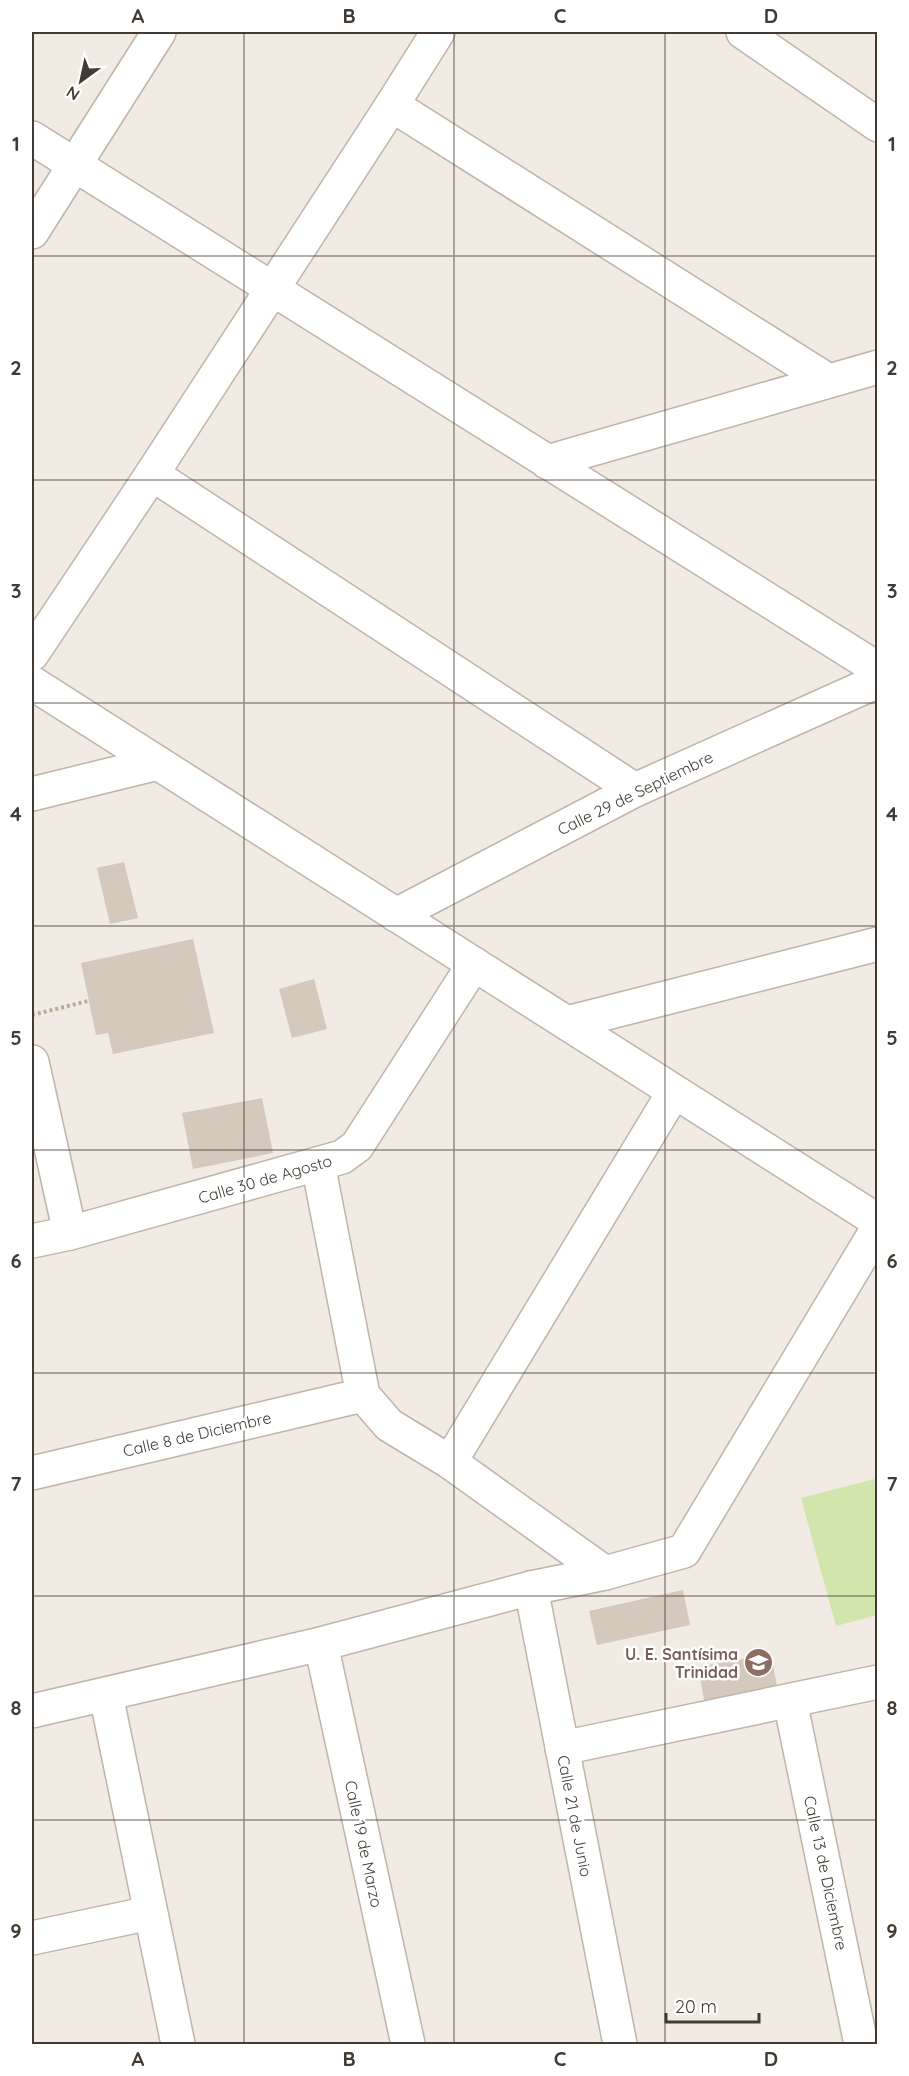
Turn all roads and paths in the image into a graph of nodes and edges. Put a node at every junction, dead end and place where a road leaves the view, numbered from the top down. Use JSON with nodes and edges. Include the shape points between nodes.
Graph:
{"nodes":[{"id":1,"x":159,"y":32,"type":"edge"},
{"id":2,"x":438,"y":32,"type":"edge"},
{"id":3,"x":743,"y":32,"type":"edge"},
{"id":4,"x":392,"y":105,"type":"junction"},
{"id":5,"x":878,"y":124,"type":"edge"},
{"id":6,"x":32,"y":138,"type":"edge"},
{"id":7,"x":73,"y":164,"type":"junction"},
{"id":8,"x":32,"y":232,"type":"edge"},
{"id":9,"x":272,"y":289,"type":"junction"},
{"id":10,"x":878,"y":367,"type":"edge"},
{"id":11,"x":827,"y":380,"type":"junction"},
{"id":12,"x":547,"y":462,"type":"junction"},
{"id":13,"x":152,"y":474,"type":"junction"},
{"id":14,"x":32,"y":654,"type":"edge"},
{"id":15,"x":878,"y":669,"type":"edge"},
{"id":16,"x":878,"y":681,"type":"edge"},
{"id":17,"x":32,"y":684,"type":"edge"},
{"id":18,"x":158,"y":764,"type":"junction"},
{"id":19,"x":635,"y":790,"type":"junction"},
{"id":20,"x":32,"y":794,"type":"edge"},
{"id":21,"x":396,"y":915,"type":"junction"},
{"id":22,"x":878,"y":944,"type":"edge"},
{"id":23,"x":474,"y":964,"type":"junction"},
{"id":24,"x":88,"y":1001,"type":"dead end"},
{"id":25,"x":32,"y":1015,"type":"edge"},
{"id":26,"x":567,"y":1023,"type":"junction"},
{"id":27,"x":32,"y":1062,"type":"edge"},
{"id":28,"x":674,"y":1092,"type":"junction"},
{"id":29,"x":318,"y":1164,"type":"junction"},
{"id":30,"x":878,"y":1221,"type":"edge"},
{"id":31,"x":878,"y":1228,"type":"edge"},
{"id":32,"x":70,"y":1233,"type":"junction"},
{"id":33,"x":32,"y":1241,"type":"edge"},
{"id":34,"x":363,"y":1395,"type":"junction"},
{"id":35,"x":450,"y":1462,"type":"junction"},
{"id":36,"x":32,"y":1473,"type":"edge"},
{"id":37,"x":605,"y":1574,"type":"junction"},
{"id":38,"x":531,"y":1588,"type":"junction"},
{"id":39,"x":321,"y":1644,"type":"junction"},
{"id":40,"x":878,"y":1682,"type":"edge"},
{"id":41,"x":105,"y":1695,"type":"junction"},
{"id":42,"x":790,"y":1701,"type":"junction"},
{"id":43,"x":32,"y":1711,"type":"edge"},
{"id":44,"x":562,"y":1748,"type":"junction"},
{"id":45,"x":150,"y":1913,"type":"junction"},
{"id":46,"x":32,"y":1938,"type":"edge"},
{"id":47,"x":178,"y":2044,"type":"edge"},
{"id":48,"x":408,"y":2044,"type":"edge"},
{"id":49,"x":620,"y":2044,"type":"edge"},
{"id":50,"x":861,"y":2044,"type":"edge"}],
"edges":[{"from":1,"to":7,"type":"street"},
{"from":2,"to":4,"type":"street"},
{"from":3,"to":5,"type":"street"},
{"from":4,"to":9,"type":"street"},
{"from":4,"to":11,"type":"street"},
{"from":6,"to":7,"type":"street"},
{"from":7,"to":8,"type":"street"},
{"from":7,"to":9,"type":"street"},
{"from":9,"to":12,"type":"street"},
{"from":9,"to":13,"type":"street"},
{"from":10,"to":11,"type":"street"},
{"from":11,"to":12,"type":"street"},
{"from":12,"to":15,"type":"street"},
{"from":13,"to":14,"type":"street"},
{"from":13,"to":19,"type":"street"},
{"from":16,"to":19,"type":"street","name":"Calle 29 de Septiembre"},
{"from":17,"to":18,"type":"street"},
{"from":18,"to":20,"type":"street"},
{"from":18,"to":21,"type":"street"},
{"from":19,"to":21,"type":"street","name":"Calle 29 de Septiembre"},
{"from":21,"to":23,"type":"street"},
{"from":22,"to":26,"type":"street"},
{"from":23,"to":26,"type":"street"},
{"from":23,"to":29,"type":"street","name":"Calle 30 de Agosto","via":[[357,1146],[342,1157]]},
{"from":24,"to":25,"type":"path"},
{"from":26,"to":28,"type":"street"},
{"from":27,"to":32,"type":"street"},
{"from":28,"to":30,"type":"street"},
{"from":28,"to":35,"type":"street"},
{"from":29,"to":32,"type":"street","name":"Calle 30 de Agosto"},
{"from":29,"to":34,"type":"street"},
{"from":31,"to":37,"type":"street","via":[[684,1551]]},
{"from":32,"to":33,"type":"street","name":"Calle 30 de Agosto"},
{"from":34,"to":35,"type":"street","via":[[389,1425]]},
{"from":34,"to":36,"type":"street","name":"Calle 8 de Diciembre"},
{"from":35,"to":37,"type":"street"},
{"from":37,"to":38,"type":"street"},
{"from":38,"to":39,"type":"street"},
{"from":38,"to":44,"type":"street","name":"Calle 21 de Junio"},
{"from":39,"to":41,"type":"street"},
{"from":39,"to":48,"type":"street","name":"Calle 19 de Marzo"},
{"from":40,"to":42,"type":"street"},
{"from":41,"to":43,"type":"street"},
{"from":41,"to":45,"type":"street"},
{"from":42,"to":44,"type":"street"},
{"from":42,"to":50,"type":"street","name":"Calle 13 de Diciembre"},
{"from":44,"to":49,"type":"street","name":"Calle 21 de Junio"},
{"from":45,"to":46,"type":"street"},
{"from":45,"to":47,"type":"street"}]}
